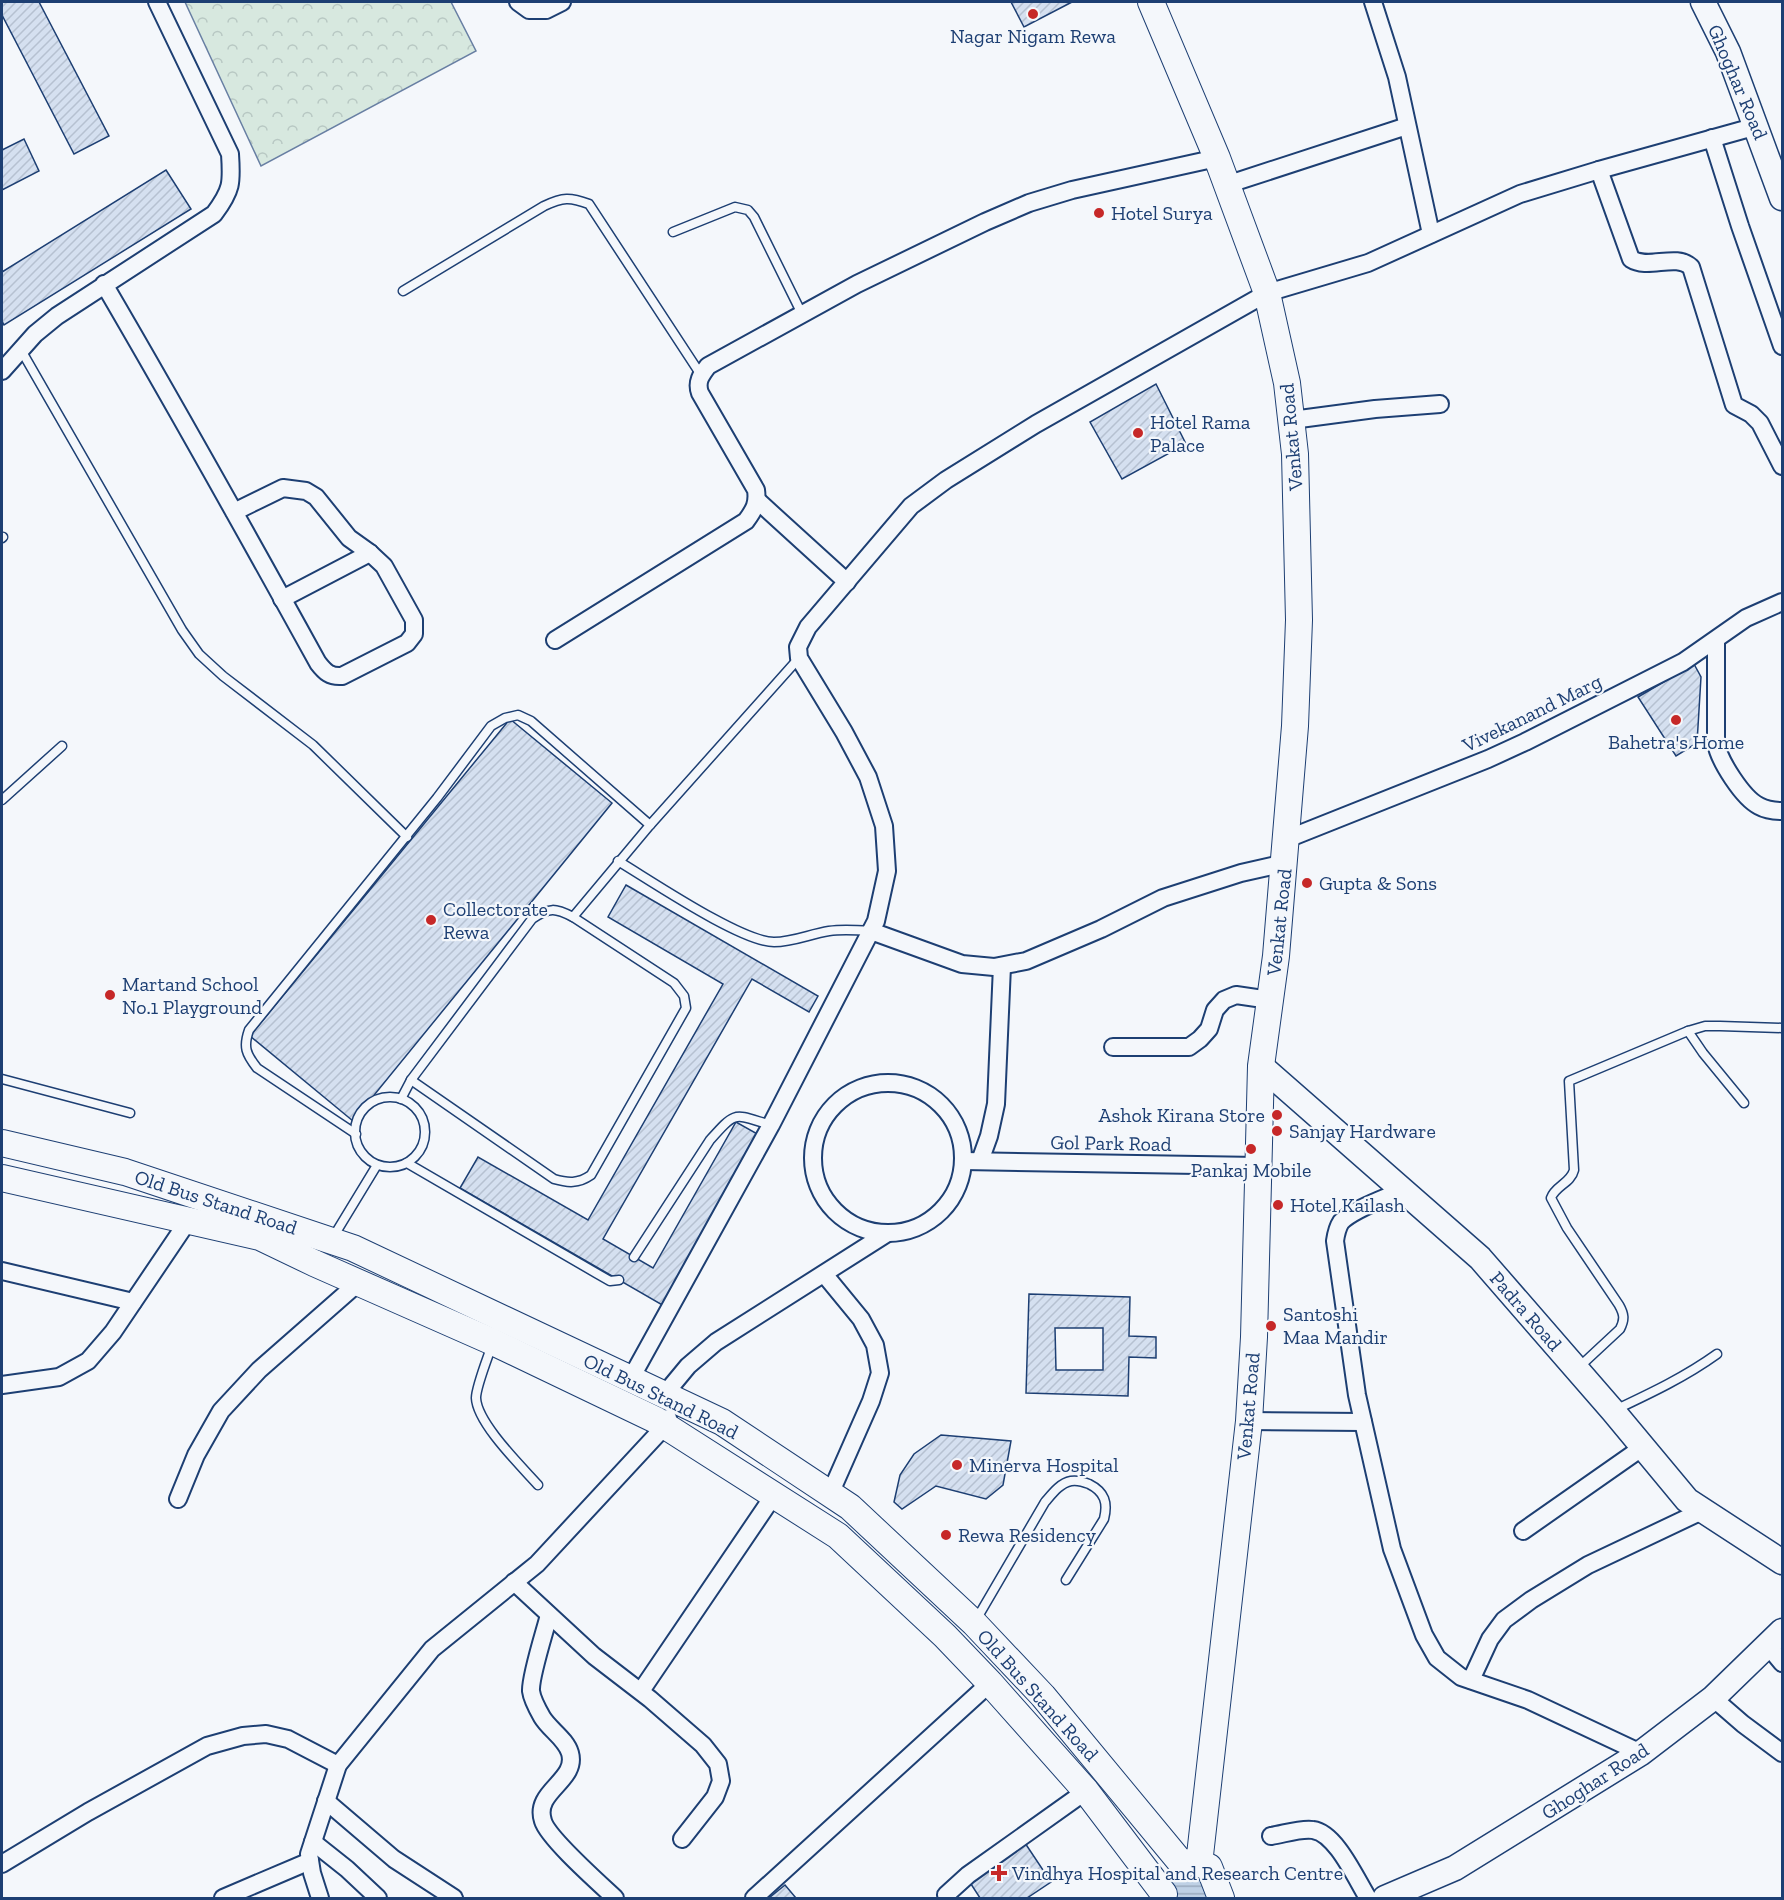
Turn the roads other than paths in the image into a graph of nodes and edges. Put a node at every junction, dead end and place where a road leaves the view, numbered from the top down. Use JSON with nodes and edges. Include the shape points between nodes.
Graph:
{"nodes":[{"id":1,"x":158,"y":2,"type":"edge"},
{"id":2,"x":518,"y":2,"type":"edge"},
{"id":3,"x":562,"y":2,"type":"edge"},
{"id":4,"x":1151,"y":2,"type":"edge"},
{"id":5,"x":1373,"y":2,"type":"edge"},
{"id":6,"x":1703,"y":2,"type":"edge"},
{"id":7,"x":1407,"y":126,"type":"junction"},
{"id":8,"x":1757,"y":126,"type":"junction"},
{"id":9,"x":1712,"y":138,"type":"junction"},
{"id":10,"x":1217,"y":158,"type":"junction"},
{"id":11,"x":1599,"y":170,"type":"junction"},
{"id":12,"x":1226,"y":184,"type":"junction"},
{"id":13,"x":1782,"y":198,"type":"edge"},
{"id":14,"x":673,"y":232,"type":"dead end"},
{"id":15,"x":1431,"y":234,"type":"junction"},
{"id":16,"x":104,"y":285,"type":"junction"},
{"id":17,"x":403,"y":291,"type":"dead end"},
{"id":18,"x":1267,"y":293,"type":"junction"},
{"id":19,"x":802,"y":314,"type":"junction"},
{"id":20,"x":1782,"y":346,"type":"edge"},
{"id":21,"x":21,"y":350,"type":"junction"},
{"id":22,"x":2,"y":371,"type":"edge"},
{"id":23,"x":701,"y":375,"type":"junction"},
{"id":24,"x":1440,"y":404,"type":"dead end"},
{"id":25,"x":1292,"y":420,"type":"junction"},
{"id":26,"x":1782,"y":466,"type":"edge"},
{"id":27,"x":758,"y":501,"type":"junction"},
{"id":28,"x":234,"y":512,"type":"junction"},
{"id":29,"x":370,"y":553,"type":"junction"},
{"id":30,"x":846,"y":582,"type":"junction"},
{"id":31,"x":282,"y":599,"type":"junction"},
{"id":32,"x":1782,"y":602,"type":"edge"},
{"id":33,"x":555,"y":640,"type":"dead end"},
{"id":34,"x":1716,"y":640,"type":"junction"},
{"id":35,"x":799,"y":658,"type":"junction"},
{"id":36,"x":62,"y":746,"type":"dead end"},
{"id":37,"x":2,"y":800,"type":"edge"},
{"id":38,"x":1782,"y":811,"type":"edge"},
{"id":39,"x":650,"y":825,"type":"junction"},
{"id":40,"x":406,"y":837,"type":"junction"},
{"id":41,"x":1286,"y":851,"type":"junction"},
{"id":42,"x":618,"y":861,"type":"junction"},
{"id":43,"x":573,"y":917,"type":"junction"},
{"id":44,"x":871,"y":931,"type":"junction"},
{"id":45,"x":1002,"y":966,"type":"junction"},
{"id":46,"x":1270,"y":1000,"type":"junction"},
{"id":47,"x":1782,"y":1028,"type":"edge"},
{"id":48,"x":1688,"y":1031,"type":"junction"},
{"id":49,"x":1113,"y":1047,"type":"dead end"},
{"id":50,"x":1261,"y":1066,"type":"junction"},
{"id":51,"x":2,"y":1079,"type":"edge"},
{"id":52,"x":411,"y":1080,"type":"junction"},
{"id":53,"x":401,"y":1099,"type":"junction"},
{"id":54,"x":1744,"y":1103,"type":"dead end"},
{"id":55,"x":130,"y":1113,"type":"dead end"},
{"id":56,"x":771,"y":1125,"type":"junction"},
{"id":57,"x":356,"y":1134,"type":"junction"},
{"id":58,"x":2,"y":1143,"type":"edge"},
{"id":59,"x":972,"y":1161,"type":"junction"},
{"id":60,"x":406,"y":1163,"type":"junction"},
{"id":61,"x":377,"y":1165,"type":"junction"},
{"id":62,"x":1258,"y":1167,"type":"junction"},
{"id":63,"x":2,"y":1178,"type":"edge"},
{"id":64,"x":1402,"y":1190,"type":"junction"},
{"id":65,"x":188,"y":1221,"type":"junction"},
{"id":66,"x":886,"y":1234,"type":"junction"},
{"id":67,"x":323,"y":1252,"type":"junction"},
{"id":68,"x":634,"y":1257,"type":"dead end"},
{"id":69,"x":2,"y":1271,"type":"edge"},
{"id":70,"x":824,"y":1274,"type":"junction"},
{"id":71,"x":619,"y":1280,"type":"dead end"},
{"id":72,"x":358,"y":1283,"type":"junction"},
{"id":73,"x":133,"y":1302,"type":"junction"},
{"id":74,"x":493,"y":1342,"type":"junction"},
{"id":75,"x":1717,"y":1354,"type":"dead end"},
{"id":76,"x":1577,"y":1369,"type":"junction"},
{"id":77,"x":630,"y":1380,"type":"junction"},
{"id":78,"x":2,"y":1385,"type":"edge"},
{"id":79,"x":669,"y":1397,"type":"junction"},
{"id":80,"x":1613,"y":1411,"type":"junction"},
{"id":81,"x":1248,"y":1421,"type":"junction"},
{"id":82,"x":1363,"y":1422,"type":"junction"},
{"id":83,"x":665,"y":1426,"type":"junction"},
{"id":84,"x":1643,"y":1447,"type":"junction"},
{"id":85,"x":538,"y":1485,"type":"dead end"},
{"id":86,"x":830,"y":1494,"type":"junction"},
{"id":87,"x":774,"y":1495,"type":"junction"},
{"id":88,"x":178,"y":1499,"type":"dead end"},
{"id":89,"x":1704,"y":1510,"type":"junction"},
{"id":90,"x":1522,"y":1531,"type":"dead end"},
{"id":91,"x":1782,"y":1562,"type":"edge"},
{"id":92,"x":1066,"y":1580,"type":"dead end"},
{"id":93,"x":514,"y":1582,"type":"junction"},
{"id":94,"x":549,"y":1615,"type":"junction"},
{"id":95,"x":974,"y":1623,"type":"junction"},
{"id":96,"x":1778,"y":1646,"type":"edge"},
{"id":97,"x":1471,"y":1680,"type":"junction"},
{"id":98,"x":990,"y":1683,"type":"junction"},
{"id":99,"x":641,"y":1692,"type":"junction"},
{"id":100,"x":1713,"y":1698,"type":"junction"},
{"id":101,"x":1641,"y":1753,"type":"junction"},
{"id":102,"x":1782,"y":1754,"type":"edge"},
{"id":103,"x":338,"y":1766,"type":"junction"},
{"id":104,"x":1086,"y":1791,"type":"junction"},
{"id":105,"x":326,"y":1801,"type":"junction"},
{"id":106,"x":1271,"y":1836,"type":"dead end"},
{"id":107,"x":682,"y":1839,"type":"dead end"},
{"id":108,"x":313,"y":1842,"type":"junction"},
{"id":109,"x":310,"y":1862,"type":"junction"},
{"id":110,"x":2,"y":1864,"type":"edge"},
{"id":111,"x":1191,"y":1864,"type":"junction"},
{"id":112,"x":945,"y":1895,"type":"dead end"},
{"id":113,"x":1164,"y":1896,"type":"edge"},
{"id":114,"x":223,"y":1899,"type":"edge"},
{"id":115,"x":320,"y":1899,"type":"edge"},
{"id":116,"x":378,"y":1899,"type":"edge"},
{"id":117,"x":454,"y":1899,"type":"edge"},
{"id":118,"x":615,"y":1899,"type":"edge"},
{"id":119,"x":754,"y":1899,"type":"edge"},
{"id":120,"x":1221,"y":1899,"type":"edge"},
{"id":121,"x":1368,"y":1899,"type":"edge"},
{"id":122,"x":1385,"y":1899,"type":"edge"}],
"edges":[{"from":1,"to":16,"type":"street","via":[[230,154],[231,178],[226,198],[214,214]]},
{"from":2,"to":3,"type":"street","via":[[529,10],[546,9]]},
{"from":4,"to":10,"type":"main road","name":"Venkat Road"},
{"from":5,"to":7,"type":"street","via":[[1397,77]]},
{"from":6,"to":8,"type":"street","name":"Ghoghar Road"},
{"from":7,"to":12,"type":"street"},
{"from":7,"to":15,"type":"street"},
{"from":8,"to":9,"type":"street"},
{"from":8,"to":13,"type":"street","name":"Ghoghar Road"},
{"from":9,"to":11,"type":"street"},
{"from":9,"to":20,"type":"street"},
{"from":10,"to":12,"type":"main road","name":"Venkat Road"},
{"from":10,"to":19,"type":"street","via":[[1029,203]]},
{"from":11,"to":15,"type":"street","via":[[1520,194]]},
{"from":11,"to":26,"type":"street","via":[[1631,259],[1682,262],[1691,267],[1734,405],[1760,423]]},
{"from":12,"to":18,"type":"main road","name":"Venkat Road"},
{"from":14,"to":19,"type":"lane","via":[[735,207],[748,210]]},
{"from":15,"to":18,"type":"street","via":[[1368,263]]},
{"from":16,"to":21,"type":"street","via":[[57,316]]},
{"from":16,"to":28,"type":"street"},
{"from":17,"to":23,"type":"lane","via":[[544,206],[573,198],[589,204]]},
{"from":18,"to":25,"type":"main road","name":"Venkat Road"},
{"from":18,"to":30,"type":"street","via":[[1036,424],[946,480],[911,506]]},
{"from":19,"to":23,"type":"street","via":[[708,366]]},
{"from":21,"to":22,"type":"street"},
{"from":21,"to":40,"type":"lane","via":[[199,654],[313,745]]},
{"from":23,"to":27,"type":"street","via":[[700,393],[756,490]]},
{"from":24,"to":25,"type":"street"},
{"from":25,"to":41,"type":"main road","name":"Venkat Road","via":[[1299,620]]},
{"from":27,"to":30,"type":"street"},
{"from":27,"to":33,"type":"street","via":[[746,521]]},
{"from":28,"to":29,"type":"street","via":[[283,488],[306,491],[316,497],[349,538]]},
{"from":28,"to":31,"type":"street"},
{"from":29,"to":31,"type":"street"},
{"from":29,"to":31,"type":"street","via":[[384,566],[414,620],[414,634],[407,643],[334,676],[318,663]]},
{"from":30,"to":35,"type":"street","via":[[802,635]]},
{"from":32,"to":34,"type":"street","name":"Vivekanand Marg","via":[[1746,618]]},
{"from":34,"to":38,"type":"street","via":[[1718,754],[1750,799],[1764,808]]},
{"from":34,"to":41,"type":"street","name":"Vivekanand Marg","via":[[1683,662],[1497,755]]},
{"from":35,"to":39,"type":"lane"},
{"from":35,"to":44,"type":"street","via":[[868,777],[884,826],[887,871]]},
{"from":36,"to":37,"type":"lane"},
{"from":39,"to":40,"type":"lane","via":[[531,721],[518,715],[491,726]]},
{"from":39,"to":42,"type":"lane"},
{"from":40,"to":57,"type":"lane","via":[[249,1030],[244,1043],[257,1068]]},
{"from":41,"to":45,"type":"street","name":"Vivekanand Marg","via":[[1240,873],[1163,898],[1026,962]]},
{"from":41,"to":46,"type":"main road","name":"Venkat Road"},
{"from":42,"to":43,"type":"lane"},
{"from":42,"to":44,"type":"lane","via":[[728,926],[756,938],[773,942],[829,931]]},
{"from":43,"to":52,"type":"lane","via":[[547,910],[532,919]]},
{"from":43,"to":52,"type":"lane","via":[[674,983],[684,996],[686,1008],[591,1175],[581,1182],[554,1179]]},
{"from":44,"to":45,"type":"street","name":"Vivekanand Marg","via":[[962,964]]},
{"from":44,"to":56,"type":"street"},
{"from":45,"to":59,"type":"street","via":[[996,1104],[989,1136]]},
{"from":46,"to":49,"type":"street","via":[[1236,995],[1224,1000],[1215,1010],[1209,1029],[1189,1047]]},
{"from":46,"to":50,"type":"main road","name":"Venkat Road"},
{"from":47,"to":48,"type":"lane","via":[[1705,1026]]},
{"from":48,"to":54,"type":"lane"},
{"from":48,"to":76,"type":"lane","via":[[1569,1081],[1574,1170],[1551,1198],[1619,1305],[1624,1321]]},
{"from":50,"to":62,"type":"main road","name":"Venkat Road"},
{"from":50,"to":64,"type":"street","name":"Padra Road"},
{"from":51,"to":55,"type":"lane"},
{"from":52,"to":53,"type":"lane"},
{"from":53,"to":57,"type":"lane","via":[[384,1098],[366,1107]]},
{"from":53,"to":60,"type":"lane","via":[[419,1112],[425,1131],[421,1150]]},
{"from":56,"to":68,"type":"lane","via":[[731,1117],[710,1140]]},
{"from":56,"to":77,"type":"street"},
{"from":57,"to":61,"type":"lane","via":[[362,1152]]},
{"from":58,"to":67,"type":"main road","name":"Old Bus Stand Road","via":[[125,1172]]},
{"from":59,"to":62,"type":"street","name":"Gol Park Road"},
{"from":59,"to":66,"type":"street","via":[[940,1214],[915,1229]]},
{"from":59,"to":66,"type":"street","via":[[943,1106],[919,1089],[890,1082],[870,1085],[835,1103],[818,1127],[811,1156],[817,1185],[832,1210],[857,1228]]},
{"from":60,"to":61,"type":"lane"},
{"from":60,"to":71,"type":"lane","via":[[610,1281]]},
{"from":61,"to":67,"type":"lane"},
{"from":62,"to":81,"type":"main road","name":"Venkat Road"},
{"from":63,"to":65,"type":"main road","name":"Old Bus Stand Road"},
{"from":64,"to":76,"type":"street","name":"Padra Road","via":[[1480,1258]]},
{"from":64,"to":82,"type":"street","via":[[1355,1212],[1336,1232]]},
{"from":65,"to":67,"type":"main road","name":"Old Bus Stand Road"},
{"from":65,"to":73,"type":"street"},
{"from":66,"to":70,"type":"street"},
{"from":67,"to":72,"type":"main road","name":"Old Bus Stand Road"},
{"from":67,"to":77,"type":"main road","name":"Old Bus Stand Road","via":[[364,1253]]},
{"from":69,"to":73,"type":"street"},
{"from":70,"to":79,"type":"street","via":[[716,1342],[688,1366]]},
{"from":70,"to":86,"type":"street","via":[[861,1319],[875,1345],[880,1373]]},
{"from":72,"to":74,"type":"main road","name":"Old Bus Stand Road"},
{"from":72,"to":88,"type":"street","via":[[259,1370],[221,1411],[196,1455]]},
{"from":73,"to":78,"type":"street","via":[[88,1361],[59,1377]]},
{"from":74,"to":83,"type":"main road","name":"Old Bus Stand Road"},
{"from":74,"to":85,"type":"lane","via":[[476,1397],[479,1412]]},
{"from":75,"to":80,"type":"lane","via":[[1690,1373]]},
{"from":76,"to":80,"type":"street","name":"Padra Road"},
{"from":77,"to":79,"type":"main road","name":"Old Bus Stand Road"},
{"from":79,"to":83,"type":"street"},
{"from":79,"to":86,"type":"main road","name":"Old Bus Stand Road","via":[[722,1422]]},
{"from":80,"to":84,"type":"street","name":"Padra Road"},
{"from":81,"to":82,"type":"street"},
{"from":81,"to":111,"type":"main road","name":"Venkat Road"},
{"from":82,"to":97,"type":"street","via":[[1392,1549],[1424,1635],[1437,1658]]},
{"from":83,"to":87,"type":"main road","name":"Old Bus Stand Road"},
{"from":83,"to":93,"type":"street","via":[[537,1564]]},
{"from":84,"to":89,"type":"street","name":"Padra Road","via":[[1687,1500]]},
{"from":84,"to":90,"type":"street"},
{"from":86,"to":95,"type":"main road","name":"Old Bus Stand Road","via":[[850,1507]]},
{"from":87,"to":98,"type":"main road","name":"Old Bus Stand Road","via":[[837,1536]]},
{"from":87,"to":99,"type":"street"},
{"from":89,"to":91,"type":"street","name":"Padra Road"},
{"from":89,"to":97,"type":"street","via":[[1588,1564],[1522,1606],[1504,1620],[1490,1639]]},
{"from":92,"to":95,"type":"lane","via":[[1107,1508],[1099,1489],[1083,1481],[1070,1481],[1045,1502]]},
{"from":93,"to":94,"type":"street"},
{"from":93,"to":103,"type":"street","via":[[432,1649]]},
{"from":94,"to":99,"type":"street"},
{"from":94,"to":118,"type":"street","via":[[531,1691],[542,1718],[570,1750],[572,1762],[546,1796],[541,1811],[543,1823]]},
{"from":95,"to":111,"type":"main road","name":"Old Bus Stand Road"},
{"from":96,"to":100,"type":"street","name":"Ghoghar Road"},
{"from":97,"to":101,"type":"street","via":[[1528,1700]]},
{"from":98,"to":104,"type":"main road","name":"Old Bus Stand Road"},
{"from":98,"to":119,"type":"street"},
{"from":99,"to":107,"type":"street","via":[[703,1745],[718,1764],[721,1781],[715,1797]]},
{"from":100,"to":101,"type":"street","name":"Ghoghar Road"},
{"from":100,"to":102,"type":"street"},
{"from":101,"to":122,"type":"street","name":"Ghoghar Road","via":[[1455,1868]]},
{"from":103,"to":105,"type":"street"},
{"from":103,"to":110,"type":"street","via":[[288,1739],[266,1734],[207,1746]]},
{"from":104,"to":112,"type":"street"},
{"from":104,"to":113,"type":"main road","name":"Old Bus Stand Road"},
{"from":105,"to":108,"type":"street"},
{"from":105,"to":117,"type":"street","via":[[394,1859]]},
{"from":106,"to":121,"type":"street","via":[[1311,1829],[1324,1832]]},
{"from":108,"to":109,"type":"street"},
{"from":108,"to":116,"type":"street"},
{"from":109,"to":114,"type":"street"},
{"from":109,"to":115,"type":"street"},
{"from":111,"to":113,"type":"main road","via":[[1174,1866],[1164,1883]]},
{"from":111,"to":120,"type":"main road","via":[[1209,1868]]}]}
